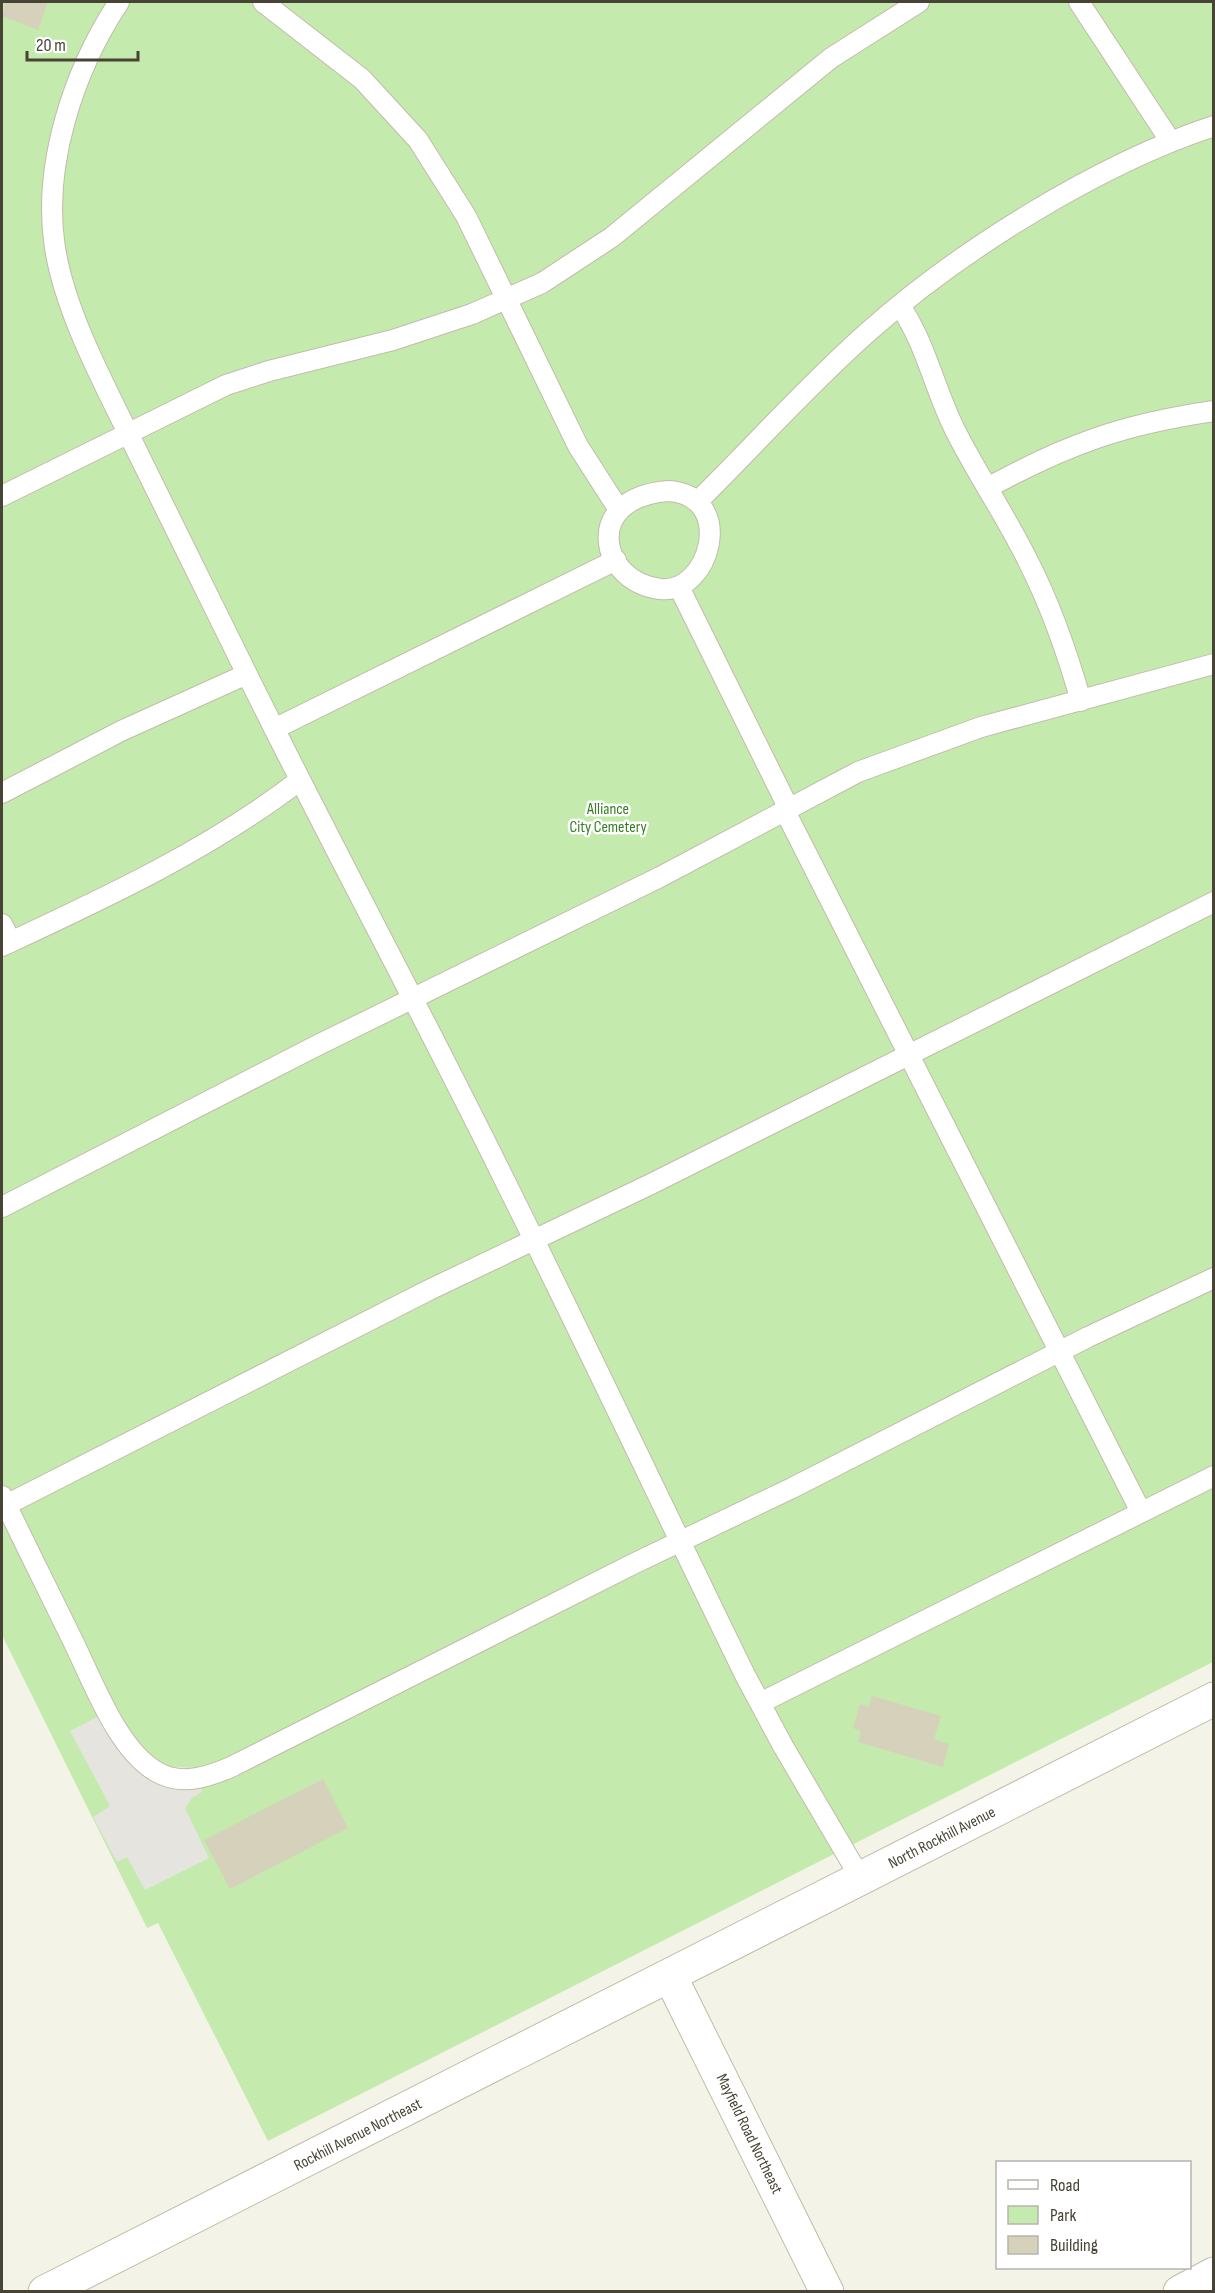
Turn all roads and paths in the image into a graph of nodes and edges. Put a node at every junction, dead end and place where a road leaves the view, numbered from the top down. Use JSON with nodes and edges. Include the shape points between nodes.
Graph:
{"nodes":[{"id":1,"x":119,"y":2,"type":"edge"},
{"id":2,"x":263,"y":2,"type":"edge"},
{"id":3,"x":919,"y":2,"type":"edge"},
{"id":4,"x":1079,"y":2,"type":"edge"},
{"id":5,"x":1214,"y":126,"type":"edge"},
{"id":6,"x":1171,"y":141,"type":"junction"},
{"id":7,"x":507,"y":300,"type":"junction"},
{"id":8,"x":900,"y":306,"type":"junction"},
{"id":9,"x":1214,"y":411,"type":"edge"},
{"id":10,"x":129,"y":435,"type":"junction"},
{"id":11,"x":989,"y":487,"type":"junction"},
{"id":12,"x":2,"y":496,"type":"edge"},
{"id":13,"x":698,"y":501,"type":"junction"},
{"id":14,"x":619,"y":510,"type":"junction"},
{"id":15,"x":616,"y":560,"type":"junction"},
{"id":16,"x":679,"y":587,"type":"junction"},
{"id":17,"x":1214,"y":664,"type":"edge"},
{"id":18,"x":247,"y":674,"type":"junction"},
{"id":19,"x":1080,"y":701,"type":"junction"},
{"id":20,"x":274,"y":729,"type":"junction"},
{"id":21,"x":300,"y":780,"type":"junction"},
{"id":22,"x":2,"y":793,"type":"edge"},
{"id":23,"x":787,"y":810,"type":"junction"},
{"id":24,"x":1214,"y":902,"type":"edge"},
{"id":25,"x":2,"y":924,"type":"edge"},
{"id":26,"x":6,"y":944,"type":"edge"},
{"id":27,"x":412,"y":998,"type":"junction"},
{"id":28,"x":909,"y":1054,"type":"junction"},
{"id":29,"x":2,"y":1207,"type":"edge"},
{"id":30,"x":534,"y":1240,"type":"junction"},
{"id":31,"x":1214,"y":1278,"type":"edge"},
{"id":32,"x":1059,"y":1353,"type":"junction"},
{"id":33,"x":1214,"y":1476,"type":"edge"},
{"id":34,"x":4,"y":1500,"type":"edge"},
{"id":35,"x":1141,"y":1512,"type":"junction"},
{"id":36,"x":681,"y":1542,"type":"junction"},
{"id":37,"x":1214,"y":1699,"type":"edge"},
{"id":38,"x":760,"y":1703,"type":"junction"},
{"id":39,"x":861,"y":1879,"type":"junction"},
{"id":40,"x":670,"y":1976,"type":"junction"},
{"id":41,"x":1214,"y":2274,"type":"edge"},
{"id":42,"x":45,"y":2292,"type":"edge"},
{"id":43,"x":827,"y":2292,"type":"edge"},
{"id":44,"x":1180,"y":2292,"type":"edge"}],
"edges":[{"from":1,"to":10,"type":"lane","via":[[102,27],[87,61],[63,133],[54,172],[54,242],[59,272],[72,306]]},
{"from":2,"to":7,"type":"lane","via":[[362,79],[418,140],[466,216]]},
{"from":3,"to":7,"type":"lane","via":[[831,58],[585,257]]},
{"from":4,"to":6,"type":"lane"},
{"from":5,"to":6,"type":"lane"},
{"from":6,"to":8,"type":"lane","via":[[1052,202]]},
{"from":7,"to":10,"type":"lane","via":[[393,340],[235,382]]},
{"from":7,"to":14,"type":"lane","via":[[578,446]]},
{"from":8,"to":11,"type":"lane","via":[[921,340],[943,406]]},
{"from":8,"to":13,"type":"lane","via":[[837,360]]},
{"from":9,"to":11,"type":"lane","via":[[1148,422],[1091,438]]},
{"from":10,"to":12,"type":"lane"},
{"from":10,"to":18,"type":"lane"},
{"from":11,"to":19,"type":"lane","via":[[1053,612]]},
{"from":13,"to":14,"type":"lane","via":[[684,492],[652,492]]},
{"from":13,"to":16,"type":"lane","via":[[709,524],[708,543],[698,572]]},
{"from":14,"to":15,"type":"lane","via":[[610,521],[608,533]]},
{"from":15,"to":16,"type":"lane","via":[[648,588]]},
{"from":15,"to":20,"type":"lane"},
{"from":16,"to":23,"type":"lane"},
{"from":17,"to":19,"type":"lane"},
{"from":18,"to":20,"type":"lane"},
{"from":18,"to":22,"type":"lane","via":[[121,730]]},
{"from":19,"to":23,"type":"lane","via":[[924,746],[858,772]]},
{"from":20,"to":21,"type":"lane"},
{"from":21,"to":26,"type":"lane","via":[[211,842]]},
{"from":21,"to":27,"type":"lane"},
{"from":23,"to":27,"type":"lane"},
{"from":23,"to":28,"type":"lane"},
{"from":24,"to":28,"type":"lane"},
{"from":25,"to":26,"type":"lane"},
{"from":27,"to":29,"type":"lane"},
{"from":27,"to":30,"type":"lane"},
{"from":28,"to":30,"type":"lane"},
{"from":28,"to":32,"type":"lane"},
{"from":30,"to":34,"type":"lane"},
{"from":30,"to":36,"type":"lane"},
{"from":31,"to":32,"type":"lane"},
{"from":32,"to":35,"type":"lane"},
{"from":32,"to":36,"type":"lane"},
{"from":33,"to":35,"type":"lane"},
{"from":34,"to":36,"type":"lane","via":[[121,1732],[142,1762],[174,1779],[205,1777],[231,1767]]},
{"from":35,"to":38,"type":"lane"},
{"from":36,"to":38,"type":"lane"},
{"from":37,"to":39,"type":"street","name":"North Rockhill Avenue"},
{"from":38,"to":39,"type":"lane"},
{"from":39,"to":40,"type":"street","name":"North Rockhill Avenue"},
{"from":40,"to":42,"type":"street","name":"Rockhill Avenue Northeast"},
{"from":40,"to":43,"type":"street","name":"Mayfield Road Northeast"},
{"from":41,"to":44,"type":"street"}]}
